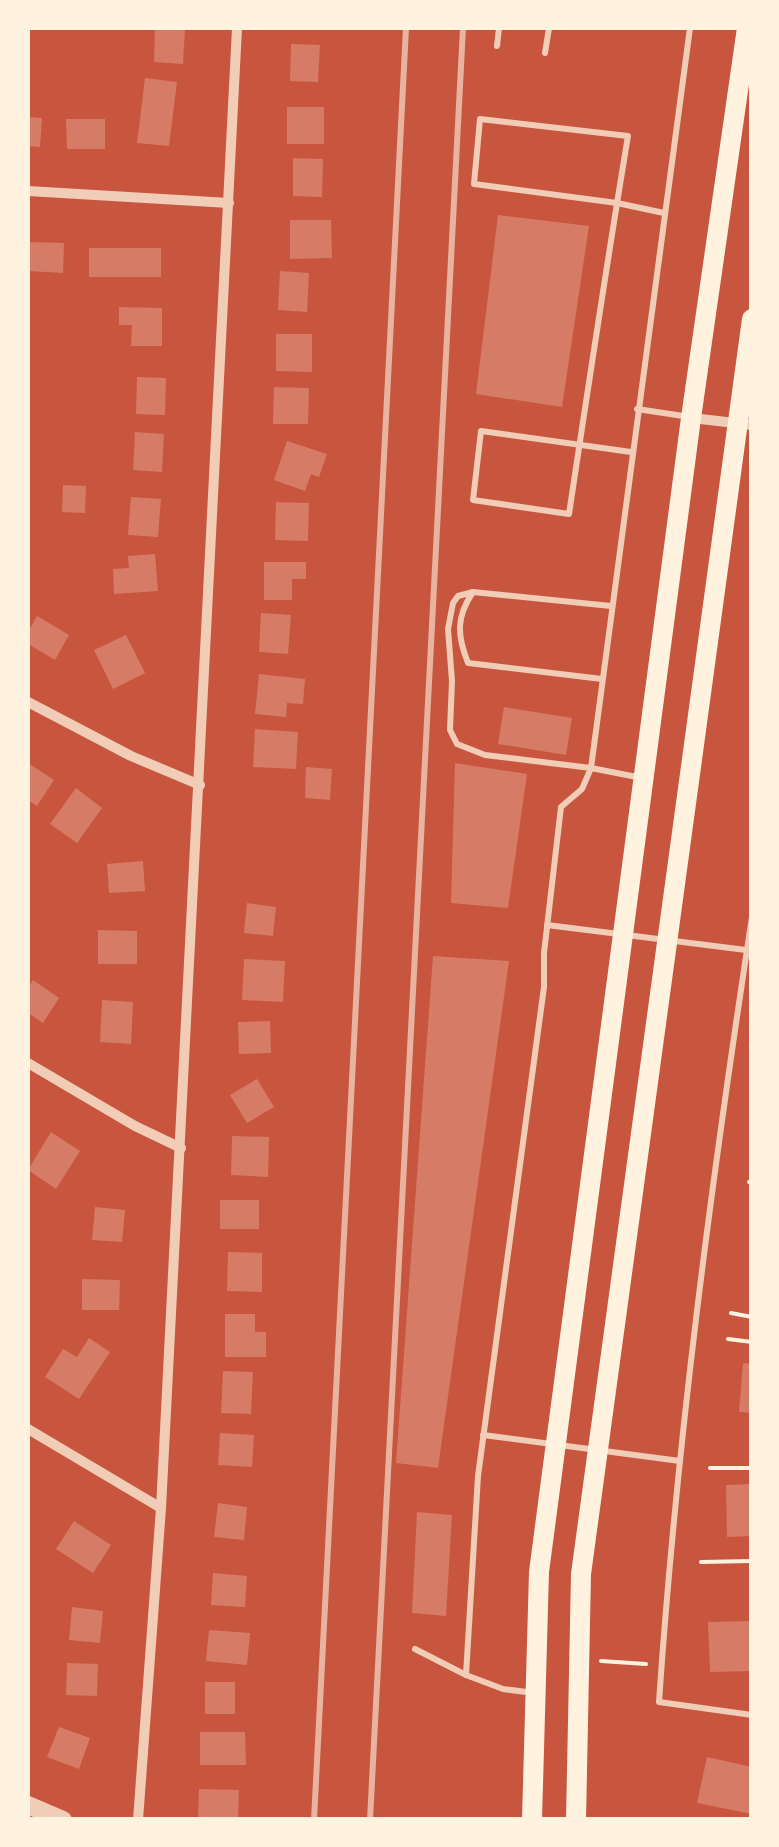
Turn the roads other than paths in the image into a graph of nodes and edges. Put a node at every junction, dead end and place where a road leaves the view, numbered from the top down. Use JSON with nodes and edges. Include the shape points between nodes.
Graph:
{"nodes":[{"id":1,"x":237,"y":28,"type":"edge"},
{"id":2,"x":499,"y":28,"type":"edge"},
{"id":3,"x":549,"y":28,"type":"edge"},
{"id":4,"x":690,"y":28,"type":"edge"},
{"id":5,"x":748,"y":28,"type":"edge"},
{"id":6,"x":496,"y":46,"type":"dead end"},
{"id":7,"x":545,"y":53,"type":"dead end"},
{"id":8,"x":746,"y":74,"type":"edge"},
{"id":9,"x":28,"y":191,"type":"edge"},
{"id":10,"x":228,"y":203,"type":"junction"},
{"id":11,"x":617,"y":203,"type":"junction"},
{"id":12,"x":664,"y":213,"type":"junction"},
{"id":13,"x":752,"y":319,"type":"edge"},
{"id":14,"x":637,"y":408,"type":"junction"},
{"id":15,"x":691,"y":418,"type":"junction"},
{"id":16,"x":744,"y":424,"type":"edge"},
{"id":17,"x":580,"y":445,"type":"junction"},
{"id":18,"x":631,"y":452,"type":"junction"},
{"id":19,"x":473,"y":592,"type":"junction"},
{"id":20,"x":611,"y":606,"type":"junction"},
{"id":21,"x":602,"y":679,"type":"junction"},
{"id":22,"x":28,"y":702,"type":"edge"},
{"id":23,"x":591,"y":768,"type":"junction"},
{"id":24,"x":644,"y":778,"type":"junction"},
{"id":25,"x":200,"y":785,"type":"junction"},
{"id":26,"x":752,"y":917,"type":"edge"},
{"id":27,"x":547,"y":925,"type":"junction"},
{"id":28,"x":624,"y":934,"type":"junction"},
{"id":29,"x":666,"y":938,"type":"junction"},
{"id":30,"x":746,"y":950,"type":"junction"},
{"id":31,"x":28,"y":1063,"type":"edge"},
{"id":32,"x":181,"y":1148,"type":"junction"},
{"id":33,"x":28,"y":1428,"type":"edge"},
{"id":34,"x":483,"y":1436,"type":"junction"},
{"id":35,"x":556,"y":1445,"type":"junction"},
{"id":36,"x":598,"y":1452,"type":"junction"},
{"id":37,"x":680,"y":1461,"type":"junction"},
{"id":38,"x":161,"y":1508,"type":"junction"},
{"id":39,"x":416,"y":1649,"type":"dead end"},
{"id":40,"x":466,"y":1675,"type":"junction"},
{"id":41,"x":536,"y":1693,"type":"junction"},
{"id":42,"x":752,"y":1715,"type":"edge"},
{"id":43,"x":28,"y":1804,"type":"edge"},
{"id":44,"x":63,"y":1820,"type":"edge"},
{"id":45,"x":138,"y":1820,"type":"edge"},
{"id":46,"x":532,"y":1820,"type":"edge"},
{"id":47,"x":576,"y":1820,"type":"edge"}],
"edges":[{"from":1,"to":10,"type":"street"},
{"from":2,"to":6,"type":"lane"},
{"from":3,"to":7,"type":"lane"},
{"from":4,"to":12,"type":"lane"},
{"from":5,"to":8,"type":"main road"},
{"from":8,"to":15,"type":"main road"},
{"from":9,"to":10,"type":"street"},
{"from":10,"to":25,"type":"street"},
{"from":11,"to":11,"type":"lane","via":[[628,136],[480,119],[474,184]]},
{"from":11,"to":12,"type":"lane"},
{"from":11,"to":17,"type":"lane"},
{"from":12,"to":14,"type":"lane"},
{"from":13,"to":16,"type":"main road"},
{"from":14,"to":15,"type":"lane"},
{"from":14,"to":18,"type":"lane"},
{"from":15,"to":16,"type":"street"},
{"from":15,"to":24,"type":"main road"},
{"from":16,"to":29,"type":"main road"},
{"from":17,"to":17,"type":"lane","via":[[480,431],[473,500],[569,514]]},
{"from":17,"to":18,"type":"lane"},
{"from":18,"to":20,"type":"lane"},
{"from":19,"to":20,"type":"lane"},
{"from":19,"to":21,"type":"lane","via":[[460,610],[458,639],[468,662]]},
{"from":19,"to":23,"type":"lane","via":[[452,602],[448,629],[450,730],[457,744],[485,755]]},
{"from":20,"to":21,"type":"lane"},
{"from":21,"to":23,"type":"lane"},
{"from":22,"to":25,"type":"street"},
{"from":23,"to":24,"type":"lane"},
{"from":23,"to":27,"type":"lane","via":[[582,789],[561,807]]},
{"from":24,"to":28,"type":"main road"},
{"from":25,"to":32,"type":"street"},
{"from":26,"to":30,"type":"lane"},
{"from":27,"to":28,"type":"lane"},
{"from":27,"to":34,"type":"lane"},
{"from":28,"to":29,"type":"lane"},
{"from":28,"to":35,"type":"main road"},
{"from":29,"to":30,"type":"lane"},
{"from":29,"to":36,"type":"main road"},
{"from":30,"to":37,"type":"lane"},
{"from":31,"to":32,"type":"street"},
{"from":32,"to":38,"type":"street"},
{"from":33,"to":38,"type":"street"},
{"from":34,"to":35,"type":"lane"},
{"from":34,"to":40,"type":"lane"},
{"from":35,"to":36,"type":"lane"},
{"from":35,"to":41,"type":"main road","via":[[539,1572]]},
{"from":36,"to":37,"type":"lane"},
{"from":36,"to":47,"type":"main road","via":[[581,1574]]},
{"from":37,"to":42,"type":"lane","via":[[659,1702]]},
{"from":38,"to":45,"type":"street"},
{"from":39,"to":40,"type":"lane"},
{"from":40,"to":41,"type":"lane"},
{"from":41,"to":46,"type":"main road"},
{"from":43,"to":44,"type":"street"}]}
